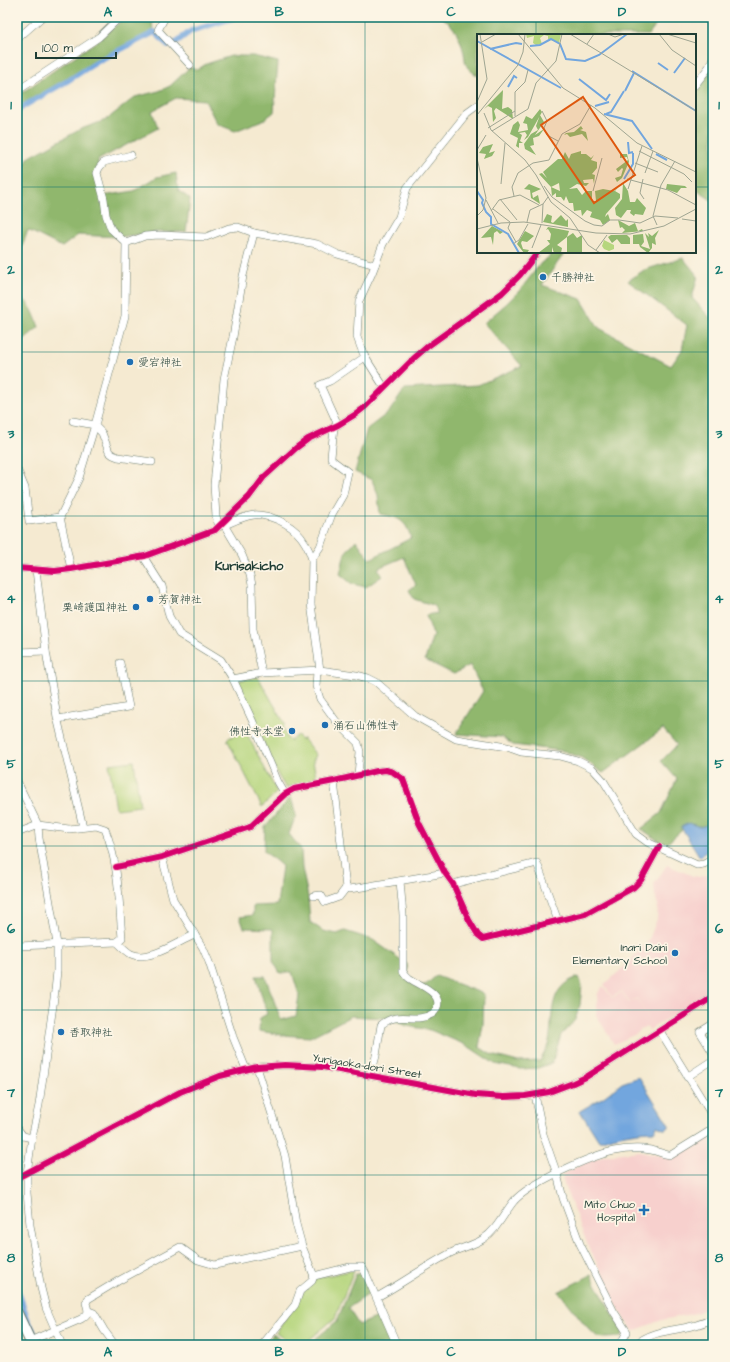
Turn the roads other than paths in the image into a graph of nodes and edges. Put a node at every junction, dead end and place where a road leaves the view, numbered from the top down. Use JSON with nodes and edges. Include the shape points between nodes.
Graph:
{"nodes":[{"id":1,"x":42,"y":17,"type":"edge"},
{"id":2,"x":120,"y":17,"type":"edge"},
{"id":3,"x":166,"y":17,"type":"edge"},
{"id":4,"x":17,"y":39,"type":"edge"},
{"id":5,"x":713,"y":58,"type":"edge"},
{"id":6,"x":190,"y":65,"type":"dead end"},
{"id":7,"x":696,"y":84,"type":"edge"},
{"id":8,"x":17,"y":91,"type":"edge"},
{"id":9,"x":477,"y":106,"type":"edge"},
{"id":10,"x":131,"y":155,"type":"dead end"},
{"id":11,"x":254,"y":232,"type":"junction"},
{"id":12,"x":126,"y":243,"type":"junction"},
{"id":13,"x":537,"y":253,"type":"edge"},
{"id":14,"x":375,"y":265,"type":"junction"},
{"id":15,"x":365,"y":357,"type":"junction"},
{"id":16,"x":384,"y":387,"type":"junction"},
{"id":17,"x":73,"y":421,"type":"dead end"},
{"id":18,"x":95,"y":425,"type":"junction"},
{"id":19,"x":336,"y":426,"type":"junction"},
{"id":20,"x":152,"y":462,"type":"dead end"},
{"id":21,"x":17,"y":469,"type":"edge"},
{"id":22,"x":60,"y":517,"type":"junction"},
{"id":23,"x":222,"y":525,"type":"junction"},
{"id":24,"x":143,"y":556,"type":"junction"},
{"id":25,"x":312,"y":559,"type":"junction"},
{"id":26,"x":17,"y":568,"type":"edge"},
{"id":27,"x":71,"y":569,"type":"junction"},
{"id":28,"x":36,"y":570,"type":"junction"},
{"id":29,"x":46,"y":651,"type":"junction"},
{"id":30,"x":17,"y":652,"type":"edge"},
{"id":31,"x":120,"y":663,"type":"dead end"},
{"id":32,"x":319,"y":671,"type":"junction"},
{"id":33,"x":262,"y":672,"type":"junction"},
{"id":34,"x":233,"y":679,"type":"junction"},
{"id":35,"x":58,"y":719,"type":"junction"},
{"id":36,"x":358,"y":775,"type":"junction"},
{"id":37,"x":17,"y":781,"type":"edge"},
{"id":38,"x":334,"y":781,"type":"junction"},
{"id":39,"x":285,"y":794,"type":"junction"},
{"id":40,"x":38,"y":825,"type":"junction"},
{"id":41,"x":82,"y":827,"type":"junction"},
{"id":42,"x":17,"y":833,"type":"edge"},
{"id":43,"x":659,"y":847,"type":"junction"},
{"id":44,"x":162,"y":857,"type":"junction"},
{"id":45,"x":713,"y":859,"type":"edge"},
{"id":46,"x":116,"y":866,"type":"junction"},
{"id":47,"x":445,"y":873,"type":"junction"},
{"id":48,"x":400,"y":881,"type":"junction"},
{"id":49,"x":452,"y":884,"type":"junction"},
{"id":50,"x":346,"y":888,"type":"junction"},
{"id":51,"x":314,"y":896,"type":"dead end"},
{"id":52,"x":558,"y":921,"type":"junction"},
{"id":53,"x":194,"y":933,"type":"junction"},
{"id":54,"x":117,"y":942,"type":"junction"},
{"id":55,"x":56,"y":944,"type":"junction"},
{"id":56,"x":17,"y":946,"type":"edge"},
{"id":57,"x":713,"y":997,"type":"edge"},
{"id":58,"x":713,"y":1024,"type":"edge"},
{"id":59,"x":660,"y":1031,"type":"junction"},
{"id":60,"x":713,"y":1053,"type":"edge"},
{"id":61,"x":713,"y":1060,"type":"edge"},
{"id":62,"x":257,"y":1067,"type":"junction"},
{"id":63,"x":246,"y":1069,"type":"junction"},
{"id":64,"x":369,"y":1075,"type":"junction"},
{"id":65,"x":687,"y":1077,"type":"junction"},
{"id":66,"x":535,"y":1095,"type":"junction"},
{"id":67,"x":713,"y":1117,"type":"edge"},
{"id":68,"x":17,"y":1128,"type":"edge"},
{"id":69,"x":713,"y":1129,"type":"edge"},
{"id":70,"x":32,"y":1138,"type":"junction"},
{"id":71,"x":27,"y":1173,"type":"junction"},
{"id":72,"x":557,"y":1174,"type":"junction"},
{"id":73,"x":17,"y":1178,"type":"edge"},
{"id":74,"x":302,"y":1246,"type":"junction"},
{"id":75,"x":314,"y":1276,"type":"junction"},
{"id":76,"x":377,"y":1297,"type":"junction"},
{"id":77,"x":89,"y":1311,"type":"junction"},
{"id":78,"x":17,"y":1313,"type":"edge"},
{"id":79,"x":713,"y":1318,"type":"edge"},
{"id":80,"x":56,"y":1330,"type":"junction"},
{"id":81,"x":34,"y":1340,"type":"edge"},
{"id":82,"x":62,"y":1345,"type":"edge"},
{"id":83,"x":115,"y":1345,"type":"edge"},
{"id":84,"x":262,"y":1345,"type":"edge"},
{"id":85,"x":397,"y":1345,"type":"edge"},
{"id":86,"x":620,"y":1345,"type":"edge"},
{"id":87,"x":635,"y":1345,"type":"edge"}],
"edges":[{"from":1,"to":4,"type":"street"},
{"from":2,"to":8,"type":"street","via":[[99,37]]},
{"from":3,"to":6,"type":"street","via":[[158,30]]},
{"from":5,"to":7,"type":"street"},
{"from":9,"to":14,"type":"street","via":[[467,113],[407,188],[398,217]]},
{"from":10,"to":12,"type":"street","via":[[104,162],[97,173],[111,229]]},
{"from":11,"to":12,"type":"street","via":[[233,227],[206,237],[145,236]]},
{"from":11,"to":14,"type":"street","via":[[317,244],[338,254]]},
{"from":11,"to":23,"type":"street","via":[[224,379],[214,485],[216,516]]},
{"from":12,"to":18,"type":"street","via":[[125,316]]},
{"from":13,"to":16,"type":"street","via":[[502,293],[423,350]]},
{"from":14,"to":15,"type":"street","via":[[358,301],[357,337]]},
{"from":15,"to":16,"type":"street"},
{"from":15,"to":19,"type":"street","via":[[320,386]]},
{"from":16,"to":19,"type":"street","via":[[365,407]]},
{"from":17,"to":18,"type":"street"},
{"from":18,"to":20,"type":"street","via":[[113,455]]},
{"from":18,"to":22,"type":"street","via":[[79,478]]},
{"from":19,"to":23,"type":"street","via":[[296,448],[264,477]]},
{"from":19,"to":25,"type":"street","via":[[331,457],[348,472],[343,495]]},
{"from":21,"to":22,"type":"street","via":[[25,488],[29,521]]},
{"from":22,"to":27,"type":"street"},
{"from":23,"to":24,"type":"street","via":[[188,541]]},
{"from":23,"to":25,"type":"street","via":[[255,514],[283,521],[298,533]]},
{"from":23,"to":33,"type":"street","via":[[242,555],[250,575],[252,630]]},
{"from":24,"to":27,"type":"street"},
{"from":24,"to":34,"type":"street","via":[[162,586],[170,616],[180,634],[221,660]]},
{"from":25,"to":32,"type":"street","via":[[311,604]]},
{"from":26,"to":28,"type":"street"},
{"from":27,"to":28,"type":"street"},
{"from":28,"to":29,"type":"street"},
{"from":29,"to":30,"type":"street"},
{"from":29,"to":35,"type":"street"},
{"from":31,"to":35,"type":"street","via":[[129,707]]},
{"from":32,"to":33,"type":"street"},
{"from":32,"to":36,"type":"street","via":[[316,686],[320,699],[358,744]]},
{"from":32,"to":43,"type":"street","via":[[368,678],[415,716],[456,739],[507,747],[521,752],[560,756],[592,768],[617,801],[630,827],[647,842]]},
{"from":33,"to":34,"type":"street"},
{"from":34,"to":39,"type":"street"},
{"from":35,"to":41,"type":"street"},
{"from":36,"to":38,"type":"street"},
{"from":36,"to":47,"type":"street","via":[[386,770],[403,779],[419,823]]},
{"from":37,"to":40,"type":"street"},
{"from":38,"to":39,"type":"street","via":[[294,788]]},
{"from":38,"to":50,"type":"street"},
{"from":39,"to":44,"type":"street","via":[[250,826]]},
{"from":40,"to":41,"type":"street","via":[[69,829]]},
{"from":40,"to":42,"type":"street"},
{"from":40,"to":55,"type":"street"},
{"from":41,"to":46,"type":"street","via":[[96,826],[105,829]]},
{"from":43,"to":45,"type":"street","via":[[697,865]]},
{"from":43,"to":52,"type":"street","via":[[641,880],[634,887],[585,914]]},
{"from":44,"to":46,"type":"street"},
{"from":44,"to":53,"type":"street","via":[[173,899]]},
{"from":46,"to":54,"type":"street","via":[[122,938]]},
{"from":47,"to":48,"type":"street"},
{"from":47,"to":49,"type":"street"},
{"from":48,"to":50,"type":"street"},
{"from":48,"to":64,"type":"street","via":[[403,971],[409,978],[433,993],[438,1004],[436,1011],[430,1015],[419,1018],[398,1017],[390,1019],[382,1026]]},
{"from":49,"to":52,"type":"street","via":[[468,920],[483,940]]},
{"from":49,"to":52,"type":"street","via":[[537,863]]},
{"from":50,"to":51,"type":"street","via":[[338,898],[325,902],[320,895]]},
{"from":53,"to":54,"type":"street","via":[[148,955],[133,955]]},
{"from":53,"to":63,"type":"street","via":[[209,962]]},
{"from":54,"to":55,"type":"street"},
{"from":55,"to":56,"type":"street"},
{"from":55,"to":70,"type":"street","via":[[55,991]]},
{"from":57,"to":59,"type":"street","name":"Yurigaoka-dori Street"},
{"from":58,"to":60,"type":"street","via":[[700,1032]]},
{"from":59,"to":65,"type":"street"},
{"from":59,"to":66,"type":"street","name":"Yurigaoka-dori Street","via":[[586,1077]]},
{"from":61,"to":65,"type":"street"},
{"from":62,"to":63,"type":"street","name":"Yurigaoka-dori Street"},
{"from":62,"to":64,"type":"street","name":"Yurigaoka-dori Street","via":[[304,1065]]},
{"from":62,"to":74,"type":"street","via":[[285,1156]]},
{"from":63,"to":71,"type":"street","name":"Yurigaoka-dori Street","via":[[180,1092]]},
{"from":64,"to":66,"type":"street","name":"Yurigaoka-dori Street","via":[[488,1096]]},
{"from":65,"to":67,"type":"street"},
{"from":66,"to":72,"type":"street","via":[[543,1134]]},
{"from":68,"to":70,"type":"street","via":[[22,1136]]},
{"from":69,"to":72,"type":"street","via":[[671,1155],[650,1150],[614,1151]]},
{"from":70,"to":71,"type":"street"},
{"from":71,"to":73,"type":"street","name":"Yurigaoka-dori Street"},
{"from":71,"to":80,"type":"street","via":[[28,1210],[36,1267],[46,1308]]},
{"from":72,"to":76,"type":"street","via":[[519,1196],[484,1239],[448,1254]]},
{"from":72,"to":86,"type":"street","via":[[580,1244],[614,1312],[627,1332]]},
{"from":74,"to":75,"type":"street"},
{"from":74,"to":77,"type":"street","via":[[215,1265],[198,1260],[180,1248],[88,1300],[86,1303]]},
{"from":75,"to":76,"type":"street","via":[[350,1266],[362,1267]]},
{"from":75,"to":84,"type":"street","via":[[300,1291],[295,1305]]},
{"from":76,"to":85,"type":"street"},
{"from":77,"to":80,"type":"street","via":[[81,1320]]},
{"from":77,"to":83,"type":"street","via":[[94,1313]]},
{"from":78,"to":81,"type":"highway"},
{"from":79,"to":87,"type":"street","via":[[659,1332]]},
{"from":80,"to":81,"type":"street"},
{"from":80,"to":82,"type":"street"}]}
